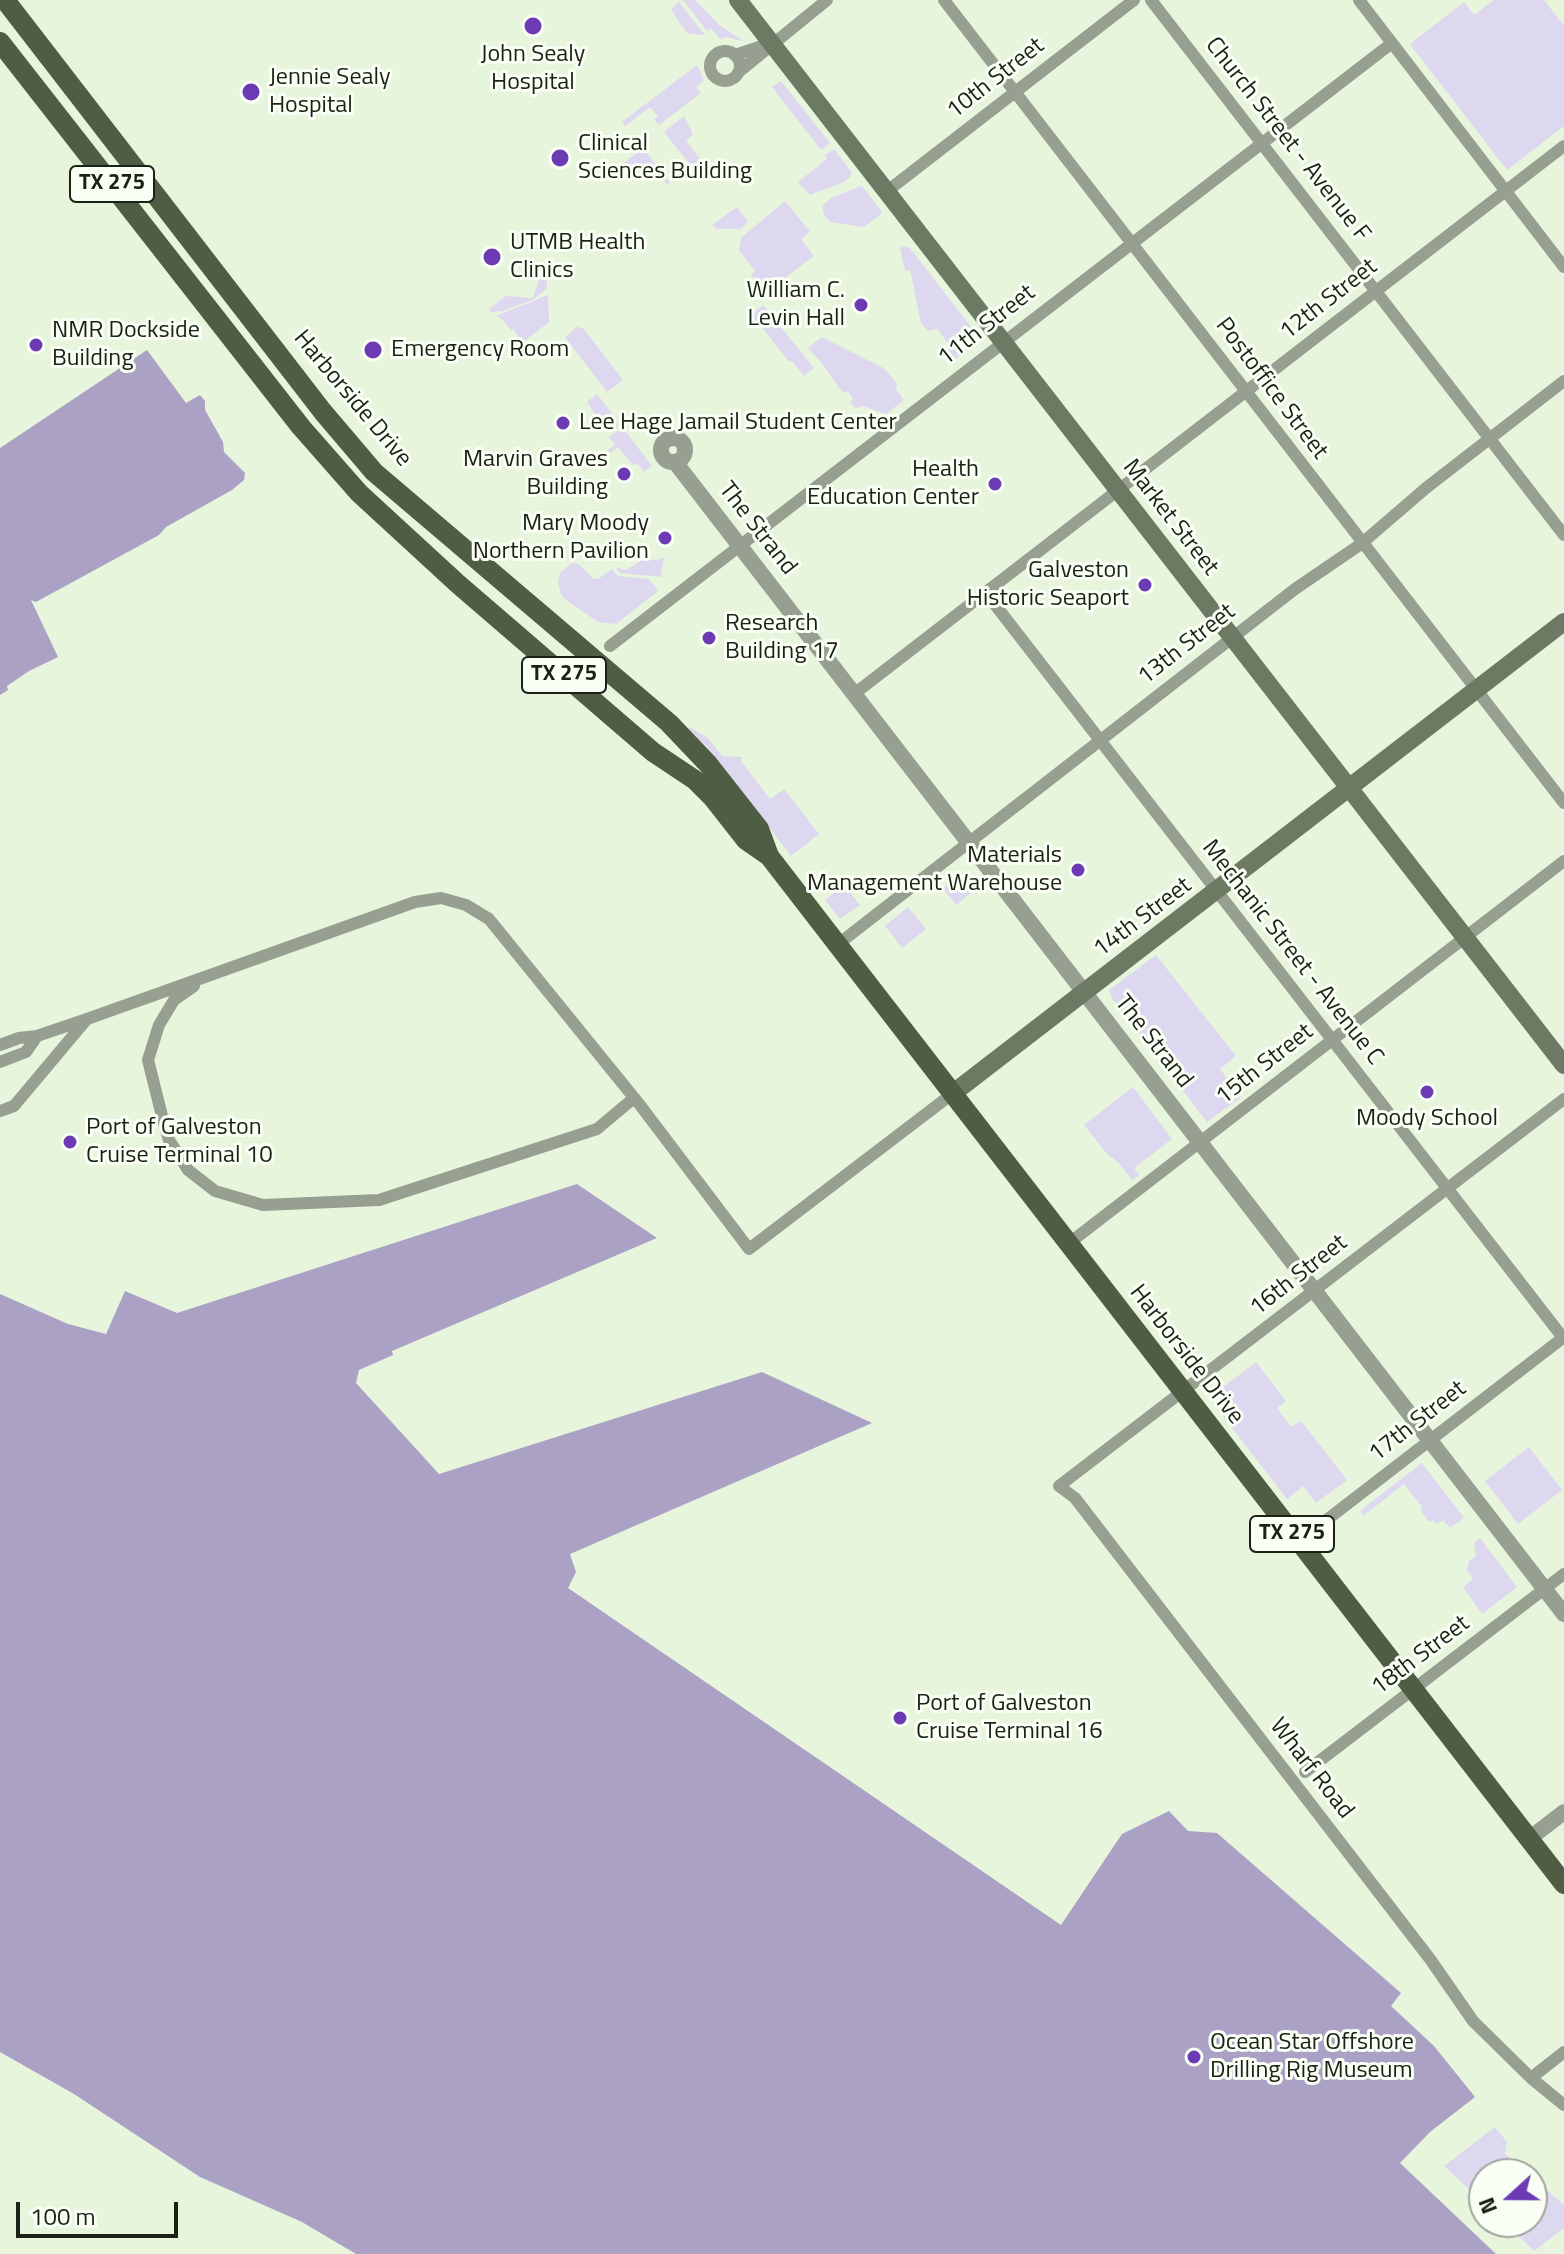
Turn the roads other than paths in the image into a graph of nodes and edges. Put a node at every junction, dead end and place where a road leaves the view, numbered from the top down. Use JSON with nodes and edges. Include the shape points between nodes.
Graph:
{"nodes":[{"id":1,"x":5,"y":0,"type":"edge"},
{"id":2,"x":738,"y":0,"type":"edge"},
{"id":3,"x":827,"y":0,"type":"edge"},
{"id":4,"x":944,"y":0,"type":"edge"},
{"id":5,"x":1134,"y":0,"type":"edge"},
{"id":6,"x":1151,"y":0,"type":"edge"},
{"id":7,"x":1359,"y":0,"type":"edge"},
{"id":8,"x":0,"y":42,"type":"edge"},
{"id":9,"x":771,"y":43,"type":"junction"},
{"id":10,"x":1392,"y":43,"type":"junction"},
{"id":11,"x":735,"y":55,"type":"junction"},
{"id":12,"x":741,"y":70,"type":"junction"},
{"id":13,"x":1015,"y":92,"type":"junction"},
{"id":14,"x":1261,"y":143,"type":"junction"},
{"id":15,"x":1564,"y":146,"type":"edge"},
{"id":16,"x":150,"y":188,"type":"junction"},
{"id":17,"x":1506,"y":191,"type":"junction"},
{"id":18,"x":886,"y":192,"type":"junction"},
{"id":19,"x":128,"y":204,"type":"junction"},
{"id":20,"x":1132,"y":242,"type":"junction"},
{"id":21,"x":1564,"y":267,"type":"edge"},
{"id":22,"x":1377,"y":291,"type":"junction"},
{"id":23,"x":1002,"y":343,"type":"junction"},
{"id":24,"x":273,"y":346,"type":"junction"},
{"id":25,"x":253,"y":364,"type":"junction"},
{"id":26,"x":1564,"y":381,"type":"edge"},
{"id":27,"x":1245,"y":392,"type":"junction"},
{"id":28,"x":1490,"y":438,"type":"junction"},
{"id":29,"x":675,"y":462,"type":"dead end"},
{"id":30,"x":374,"y":472,"type":"junction"},
{"id":31,"x":1119,"y":491,"type":"junction"},
{"id":32,"x":359,"y":493,"type":"junction"},
{"id":33,"x":1564,"y":535,"type":"edge"},
{"id":34,"x":1361,"y":544,"type":"junction"},
{"id":35,"x":740,"y":545,"type":"junction"},
{"id":36,"x":481,"y":560,"type":"junction"},
{"id":37,"x":458,"y":584,"type":"junction"},
{"id":38,"x":986,"y":593,"type":"junction"},
{"id":39,"x":1564,"y":622,"type":"edge"},
{"id":40,"x":1233,"y":638,"type":"junction"},
{"id":41,"x":610,"y":646,"type":"dead end"},
{"id":42,"x":1477,"y":690,"type":"junction"},
{"id":43,"x":854,"y":694,"type":"junction"},
{"id":44,"x":1101,"y":741,"type":"junction"},
{"id":45,"x":1350,"y":789,"type":"junction"},
{"id":46,"x":1564,"y":803,"type":"edge"},
{"id":47,"x":969,"y":843,"type":"junction"},
{"id":48,"x":769,"y":856,"type":"junction"},
{"id":49,"x":1564,"y":861,"type":"edge"},
{"id":50,"x":1217,"y":892,"type":"junction"},
{"id":51,"x":1465,"y":938,"type":"junction"},
{"id":52,"x":837,"y":945,"type":"junction"},
{"id":53,"x":210,"y":975,"type":"junction"},
{"id":54,"x":1085,"y":993,"type":"junction"},
{"id":55,"x":87,"y":1019,"type":"junction"},
{"id":56,"x":37,"y":1036,"type":"junction"},
{"id":57,"x":1333,"y":1041,"type":"junction"},
{"id":58,"x":0,"y":1045,"type":"edge"},
{"id":59,"x":0,"y":1062,"type":"edge"},
{"id":60,"x":1564,"y":1065,"type":"edge"},
{"id":61,"x":952,"y":1094,"type":"junction"},
{"id":62,"x":634,"y":1098,"type":"junction"},
{"id":63,"x":1564,"y":1099,"type":"edge"},
{"id":64,"x":0,"y":1111,"type":"edge"},
{"id":65,"x":1200,"y":1143,"type":"junction"},
{"id":66,"x":1448,"y":1188,"type":"junction"},
{"id":67,"x":1068,"y":1244,"type":"junction"},
{"id":68,"x":1315,"y":1291,"type":"junction"},
{"id":69,"x":1564,"y":1338,"type":"edge"},
{"id":70,"x":1182,"y":1392,"type":"junction"},
{"id":71,"x":1430,"y":1440,"type":"junction"},
{"id":72,"x":1059,"y":1486,"type":"joint"},
{"id":73,"x":1298,"y":1542,"type":"junction"},
{"id":74,"x":1564,"y":1574,"type":"edge"},
{"id":75,"x":1545,"y":1589,"type":"junction"},
{"id":76,"x":1564,"y":1614,"type":"edge"},
{"id":77,"x":1413,"y":1690,"type":"junction"},
{"id":78,"x":1305,"y":1772,"type":"dead end"},
{"id":79,"x":1564,"y":1812,"type":"edge"},
{"id":80,"x":1529,"y":1839,"type":"junction"},
{"id":81,"x":1564,"y":1884,"type":"edge"},
{"id":82,"x":1564,"y":2052,"type":"edge"},
{"id":83,"x":1531,"y":2078,"type":"junction"},
{"id":84,"x":1564,"y":2105,"type":"edge"}],
"edges":[{"from":1,"to":16,"type":"main road","name":"Harborside Drive","number":"TX 275"},
{"from":2,"to":9,"type":"main road","name":"Market Street"},
{"from":3,"to":9,"type":"street"},
{"from":4,"to":13,"type":"street","name":"Postoffice Street"},
{"from":5,"to":13,"type":"street","name":"10th Street"},
{"from":6,"to":14,"type":"street","name":"Church Street - Avenue F"},
{"from":7,"to":10,"type":"street"},
{"from":8,"to":19,"type":"main road","name":"Harborside Drive","number":"TX 275"},
{"from":9,"to":11,"type":"street"},
{"from":9,"to":12,"type":"street"},
{"from":9,"to":18,"type":"main road","name":"Market Street"},
{"from":10,"to":14,"type":"street","name":"11th Street"},
{"from":10,"to":17,"type":"street"},
{"from":11,"to":12,"type":"street"},
{"from":11,"to":12,"type":"street","via":[[717,51],[710,68],[725,81],[735,79]]},
{"from":13,"to":18,"type":"street","name":"10th Street"},
{"from":13,"to":20,"type":"street","name":"Postoffice Street"},
{"from":14,"to":20,"type":"street","name":"11th Street"},
{"from":14,"to":22,"type":"street","name":"Church Street - Avenue F"},
{"from":15,"to":17,"type":"street","name":"12th Street"},
{"from":16,"to":19,"type":"main road"},
{"from":16,"to":24,"type":"main road","name":"Harborside Drive","number":"TX 275"},
{"from":17,"to":21,"type":"street"},
{"from":17,"to":22,"type":"street","name":"12th Street"},
{"from":18,"to":23,"type":"main road","name":"Market Street"},
{"from":19,"to":25,"type":"main road","name":"Harborside Drive","number":"TX 275"},
{"from":20,"to":23,"type":"street","name":"11th Street"},
{"from":20,"to":27,"type":"street","name":"Postoffice Street"},
{"from":22,"to":27,"type":"street","name":"12th Street"},
{"from":22,"to":28,"type":"street","name":"Church Street - Avenue F"},
{"from":23,"to":31,"type":"main road","name":"Market Street"},
{"from":23,"to":35,"type":"street","name":"11th Street"},
{"from":24,"to":25,"type":"main road"},
{"from":24,"to":30,"type":"main road","name":"Harborside Drive","number":"TX 275"},
{"from":25,"to":32,"type":"main road","name":"Harborside Drive","number":"TX 275"},
{"from":26,"to":28,"type":"street","name":"13th Street"},
{"from":27,"to":31,"type":"street","name":"12th Street"},
{"from":27,"to":34,"type":"street","name":"Postoffice Street"},
{"from":28,"to":33,"type":"street","name":"Church Street - Avenue F"},
{"from":28,"to":34,"type":"street","name":"13th Street"},
{"from":29,"to":35,"type":"street","name":"The Strand"},
{"from":30,"to":32,"type":"main road"},
{"from":30,"to":36,"type":"main road","name":"Harborside Drive","number":"TX 275"},
{"from":31,"to":38,"type":"street","name":"12th Street"},
{"from":31,"to":40,"type":"main road","name":"Market Street"},
{"from":32,"to":37,"type":"main road","name":"Harborside Drive","number":"TX 275"},
{"from":34,"to":40,"type":"street","name":"13th Street"},
{"from":34,"to":42,"type":"street","name":"Postoffice Street"},
{"from":35,"to":41,"type":"street","name":"11th Street"},
{"from":35,"to":43,"type":"street","name":"The Strand"},
{"from":36,"to":37,"type":"main road"},
{"from":36,"to":48,"type":"main road","name":"Harborside Drive","number":"TX 275","via":[[669,723],[759,829]]},
{"from":37,"to":48,"type":"main road","name":"Harborside Drive","number":"TX 275","via":[[653,752],[695,780],[746,840]]},
{"from":38,"to":43,"type":"street","name":"12th Street"},
{"from":38,"to":44,"type":"street","name":"Mechanic Street - Avenue C"},
{"from":39,"to":42,"type":"main road","name":"14th Street"},
{"from":40,"to":44,"type":"street","name":"13th Street"},
{"from":40,"to":45,"type":"main road","name":"Market Street"},
{"from":42,"to":45,"type":"main road","name":"14th Street"},
{"from":42,"to":46,"type":"street","name":"Postoffice Street"},
{"from":43,"to":47,"type":"street","name":"The Strand"},
{"from":44,"to":47,"type":"street","name":"13th Street"},
{"from":44,"to":50,"type":"street","name":"Mechanic Street - Avenue C"},
{"from":45,"to":50,"type":"main road","name":"14th Street"},
{"from":45,"to":51,"type":"main road","name":"Market Street"},
{"from":47,"to":52,"type":"street","name":"13th Street"},
{"from":47,"to":54,"type":"street","name":"The Strand"},
{"from":48,"to":52,"type":"main road","name":"Harborside Drive","number":"TX 275"},
{"from":49,"to":51,"type":"street","name":"15th Street"},
{"from":50,"to":54,"type":"main road","name":"14th Street"},
{"from":50,"to":57,"type":"street","name":"Mechanic Street - Avenue C"},
{"from":51,"to":57,"type":"street","name":"15th Street"},
{"from":51,"to":60,"type":"main road","name":"Market Street"},
{"from":52,"to":61,"type":"main road","name":"Harborside Drive","number":"TX 275"},
{"from":53,"to":55,"type":"street"},
{"from":53,"to":62,"type":"street","via":[[415,902],[441,898],[466,905],[489,919]]},
{"from":53,"to":62,"type":"street","via":[[174,1000],[148,1060],[169,1140],[188,1170],[215,1191],[263,1205],[379,1200],[597,1129]]},
{"from":54,"to":61,"type":"main road","name":"14th Street"},
{"from":54,"to":65,"type":"street","name":"The Strand"},
{"from":55,"to":56,"type":"street"},
{"from":55,"to":64,"type":"street","via":[[14,1106]]},
{"from":56,"to":58,"type":"street"},
{"from":56,"to":59,"type":"street","via":[[26,1052]]},
{"from":57,"to":65,"type":"street","name":"15th Street"},
{"from":57,"to":66,"type":"street","name":"Mechanic Street - Avenue C"},
{"from":61,"to":62,"type":"street","name":"14th Street","via":[[749,1249]]},
{"from":61,"to":67,"type":"main road","name":"Harborside Drive","number":"TX 275"},
{"from":63,"to":66,"type":"street","name":"16th Street"},
{"from":65,"to":67,"type":"street","name":"15th Street"},
{"from":65,"to":68,"type":"street","name":"The Strand"},
{"from":66,"to":68,"type":"street","name":"16th Street"},
{"from":66,"to":69,"type":"street","name":"Mechanic Street - Avenue C"},
{"from":67,"to":70,"type":"main road","name":"Harborside Drive","number":"TX 275"},
{"from":68,"to":70,"type":"street","name":"16th Street"},
{"from":68,"to":71,"type":"street","name":"The Strand"},
{"from":69,"to":71,"type":"street","name":"17th Street"},
{"from":70,"to":72,"type":"street","name":"16th Street"},
{"from":70,"to":73,"type":"main road","name":"Harborside Drive","number":"TX 275"},
{"from":71,"to":73,"type":"street","name":"17th Street"},
{"from":71,"to":75,"type":"street","name":"The Strand"},
{"from":72,"to":83,"type":"street","name":"Wharf Road","via":[[1075,1498],[1473,2021]]},
{"from":73,"to":77,"type":"main road","name":"Harborside Drive","number":"TX 275"},
{"from":74,"to":75,"type":"street","name":"18th Street"},
{"from":75,"to":76,"type":"street","name":"The Strand"},
{"from":75,"to":77,"type":"street","name":"18th Street"},
{"from":77,"to":78,"type":"street","name":"18th Street"},
{"from":77,"to":80,"type":"main road","name":"Harborside Drive","number":"TX 275"},
{"from":79,"to":80,"type":"street"},
{"from":80,"to":81,"type":"main road","name":"Harborside Drive","number":"TX 275"},
{"from":82,"to":83,"type":"street"},
{"from":83,"to":84,"type":"street","name":"Wharf Road"}]}
